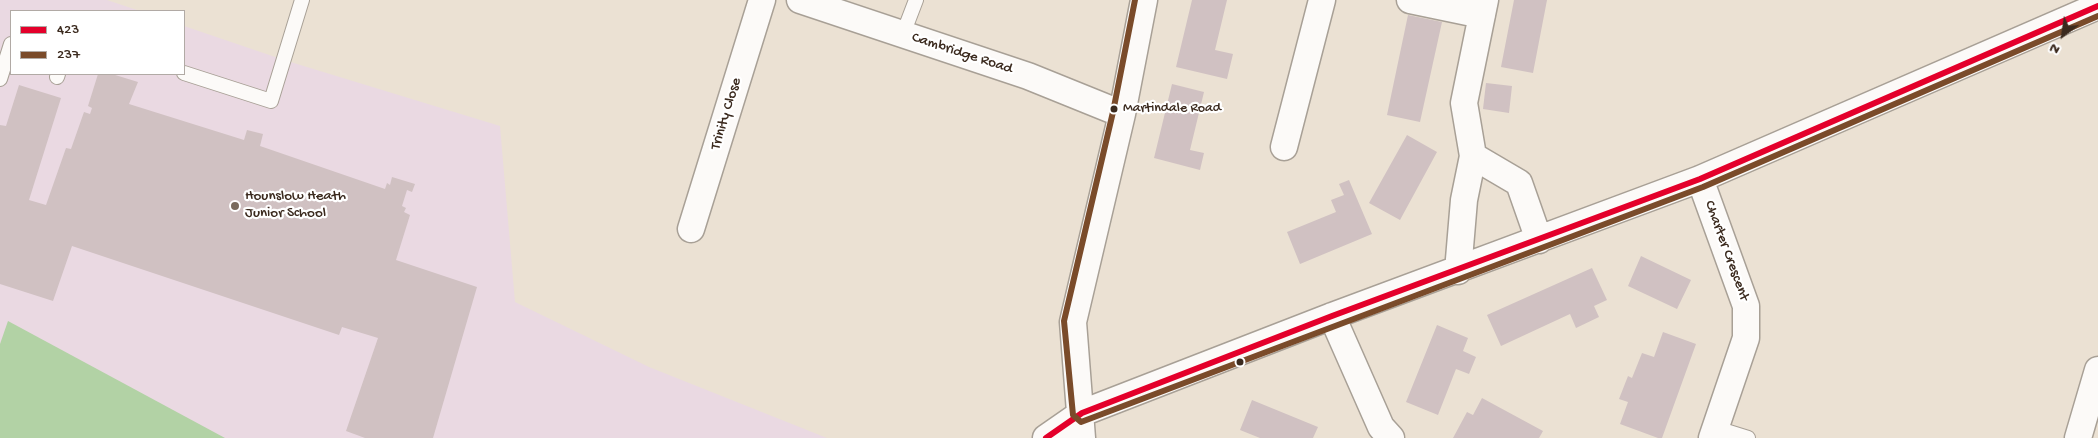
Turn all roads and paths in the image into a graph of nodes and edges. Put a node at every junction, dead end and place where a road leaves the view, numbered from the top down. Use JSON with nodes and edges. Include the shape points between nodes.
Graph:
{"nodes":[{"id":1,"x":302,"y":0,"type":"edge"},
{"id":2,"x":762,"y":0,"type":"edge"},
{"id":3,"x":800,"y":0,"type":"edge"},
{"id":4,"x":916,"y":0,"type":"edge"},
{"id":5,"x":1144,"y":0,"type":"edge"},
{"id":6,"x":1322,"y":0,"type":"edge"},
{"id":7,"x":1410,"y":0,"type":"edge"},
{"id":8,"x":2098,"y":6,"type":"edge"},
{"id":9,"x":1484,"y":8,"type":"edge"},
{"id":10,"x":903,"y":34,"type":"junction"},
{"id":11,"x":10,"y":47,"type":"edge"},
{"id":12,"x":185,"y":73,"type":"edge"},
{"id":13,"x":0,"y":79,"type":"edge"},
{"id":14,"x":1122,"y":114,"type":"junction"},
{"id":15,"x":1284,"y":148,"type":"dead end"},
{"id":16,"x":1473,"y":156,"type":"junction"},
{"id":17,"x":1700,"y":179,"type":"junction"},
{"id":18,"x":691,"y":229,"type":"dead end"},
{"id":19,"x":1539,"y":240,"type":"junction"},
{"id":20,"x":1458,"y":271,"type":"junction"},
{"id":21,"x":1332,"y":316,"type":"junction"},
{"id":22,"x":2098,"y":370,"type":"edge"},
{"id":23,"x":1082,"y":426,"type":"edge"},
{"id":24,"x":1714,"y":433,"type":"edge"},
{"id":25,"x":1046,"y":438,"type":"edge"},
{"id":26,"x":1391,"y":438,"type":"edge"},
{"id":27,"x":1748,"y":438,"type":"edge"},
{"id":28,"x":2078,"y":438,"type":"edge"}],
"edges":[{"from":1,"to":12,"type":"lane","via":[[271,101]]},
{"from":2,"to":18,"type":"street","name":"Trinity Close"},
{"from":3,"to":10,"type":"street","name":"Cambridge Road"},
{"from":4,"to":10,"type":"lane"},
{"from":5,"to":14,"type":"street"},
{"from":6,"to":15,"type":"street"},
{"from":7,"to":9,"type":"street"},
{"from":8,"to":17,"type":"street"},
{"from":9,"to":16,"type":"street","via":[[1464,103]]},
{"from":10,"to":14,"type":"street","name":"Cambridge Road","via":[[1028,76]]},
{"from":11,"to":13,"type":"lane"},
{"from":14,"to":23,"type":"street","via":[[1073,322]]},
{"from":16,"to":19,"type":"street","via":[[1518,183]]},
{"from":16,"to":20,"type":"street","via":[[1464,200]]},
{"from":17,"to":19,"type":"street"},
{"from":17,"to":24,"type":"street","name":"Charter Crescent","via":[[1746,306],[1746,338]]},
{"from":19,"to":20,"type":"street"},
{"from":20,"to":21,"type":"street"},
{"from":21,"to":23,"type":"street"},
{"from":21,"to":26,"type":"street","via":[[1381,426]]},
{"from":22,"to":28,"type":"street"},
{"from":23,"to":25,"type":"street"},
{"from":24,"to":27,"type":"lane"}]}
